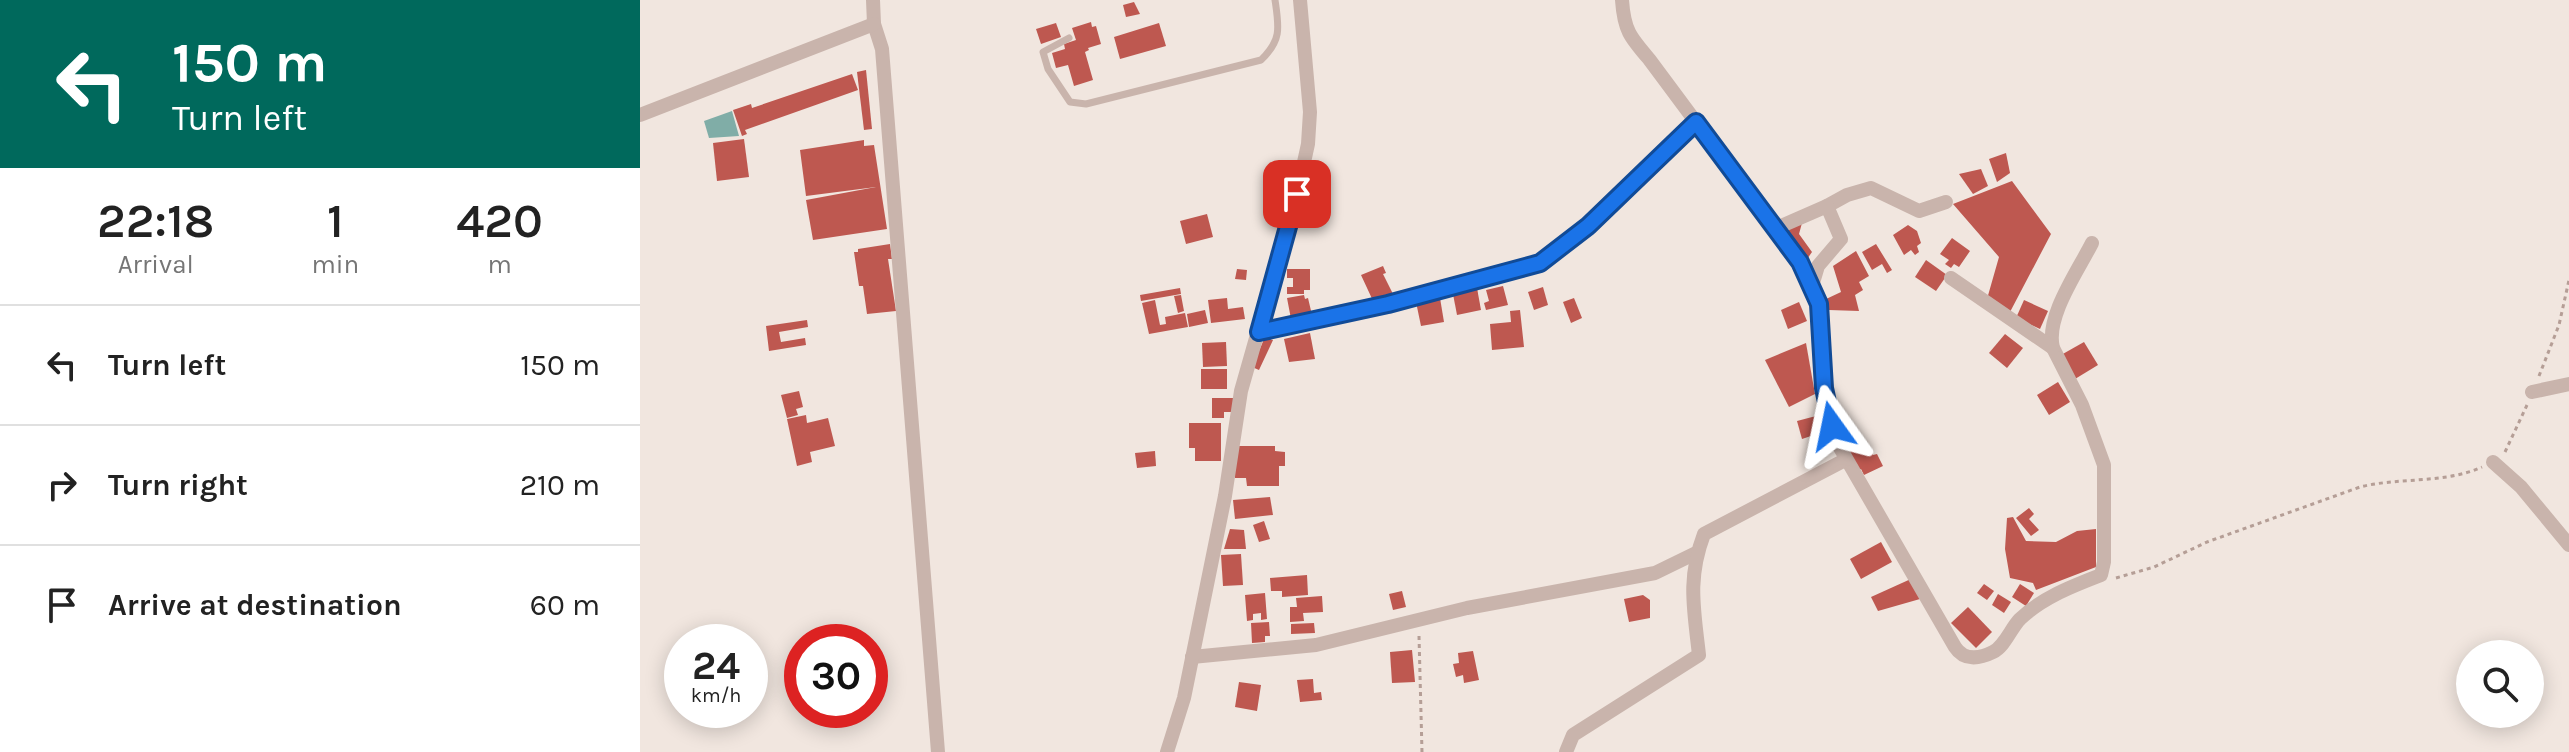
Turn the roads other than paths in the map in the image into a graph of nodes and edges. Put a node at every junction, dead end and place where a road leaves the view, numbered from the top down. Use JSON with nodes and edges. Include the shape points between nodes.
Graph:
{"nodes":[{"id":1,"x":873,"y":0,"type":"edge"},
{"id":2,"x":1275,"y":0,"type":"edge"},
{"id":3,"x":1300,"y":0,"type":"edge"},
{"id":4,"x":1622,"y":0,"type":"edge"},
{"id":5,"x":874,"y":24,"type":"junction"},
{"id":6,"x":1069,"y":38,"type":"dead end"},
{"id":7,"x":640,"y":115,"type":"edge"},
{"id":8,"x":1696,"y":122,"type":"junction"},
{"id":9,"x":1946,"y":202,"type":"dead end"},
{"id":10,"x":1827,"y":206,"type":"junction"},
{"id":11,"x":1774,"y":229,"type":"junction"},
{"id":12,"x":2092,"y":243,"type":"dead end"},
{"id":13,"x":1951,"y":278,"type":"dead end"},
{"id":14,"x":1812,"y":286,"type":"junction"},
{"id":15,"x":1259,"y":332,"type":"junction"},
{"id":16,"x":2053,"y":348,"type":"junction"},
{"id":17,"x":2569,"y":384,"type":"edge"},
{"id":18,"x":2532,"y":392,"type":"road end"},
{"id":19,"x":1845,"y":460,"type":"junction"},
{"id":20,"x":2493,"y":462,"type":"road end"},
{"id":21,"x":2569,"y":545,"type":"edge"},
{"id":22,"x":1696,"y":553,"type":"junction"},
{"id":23,"x":1192,"y":657,"type":"junction"},
{"id":24,"x":938,"y":752,"type":"edge"},
{"id":25,"x":1167,"y":752,"type":"edge"},
{"id":26,"x":1566,"y":752,"type":"edge"}],
"edges":[{"from":1,"to":5,"type":"street"},
{"from":2,"to":6,"type":"lane","via":[[1278,37],[1261,60],[1086,104],[1070,102],[1043,52]]},
{"from":3,"to":15,"type":"street","via":[[1308,144]]},
{"from":4,"to":8,"type":"street","via":[[1629,36]]},
{"from":5,"to":7,"type":"street"},
{"from":5,"to":24,"type":"street","via":[[882,49]]},
{"from":8,"to":11,"type":"street"},
{"from":8,"to":15,"type":"street","via":[[1588,226],[1540,263]]},
{"from":9,"to":10,"type":"street","via":[[1919,211],[1871,188]]},
{"from":10,"to":11,"type":"street"},
{"from":10,"to":14,"type":"street","via":[[1841,239],[1818,266]]},
{"from":11,"to":14,"type":"street"},
{"from":12,"to":16,"type":"street","via":[[2052,326]]},
{"from":13,"to":16,"type":"street"},
{"from":14,"to":19,"type":"street","via":[[1819,304],[1824,388]]},
{"from":15,"to":23,"type":"street","via":[[1241,391]]},
{"from":16,"to":19,"type":"street","via":[[2104,465],[2104,562],[2101,575],[2056,593],[2020,619],[1996,651],[1968,658],[1959,653]]},
{"from":17,"to":18,"type":"street"},
{"from":19,"to":22,"type":"street","via":[[1704,534]]},
{"from":20,"to":21,"type":"street"},
{"from":22,"to":23,"type":"street","via":[[1655,573],[1467,608],[1316,645]]},
{"from":22,"to":26,"type":"street","via":[[1692,579],[1699,655],[1573,735]]},
{"from":23,"to":25,"type":"street"}]}
